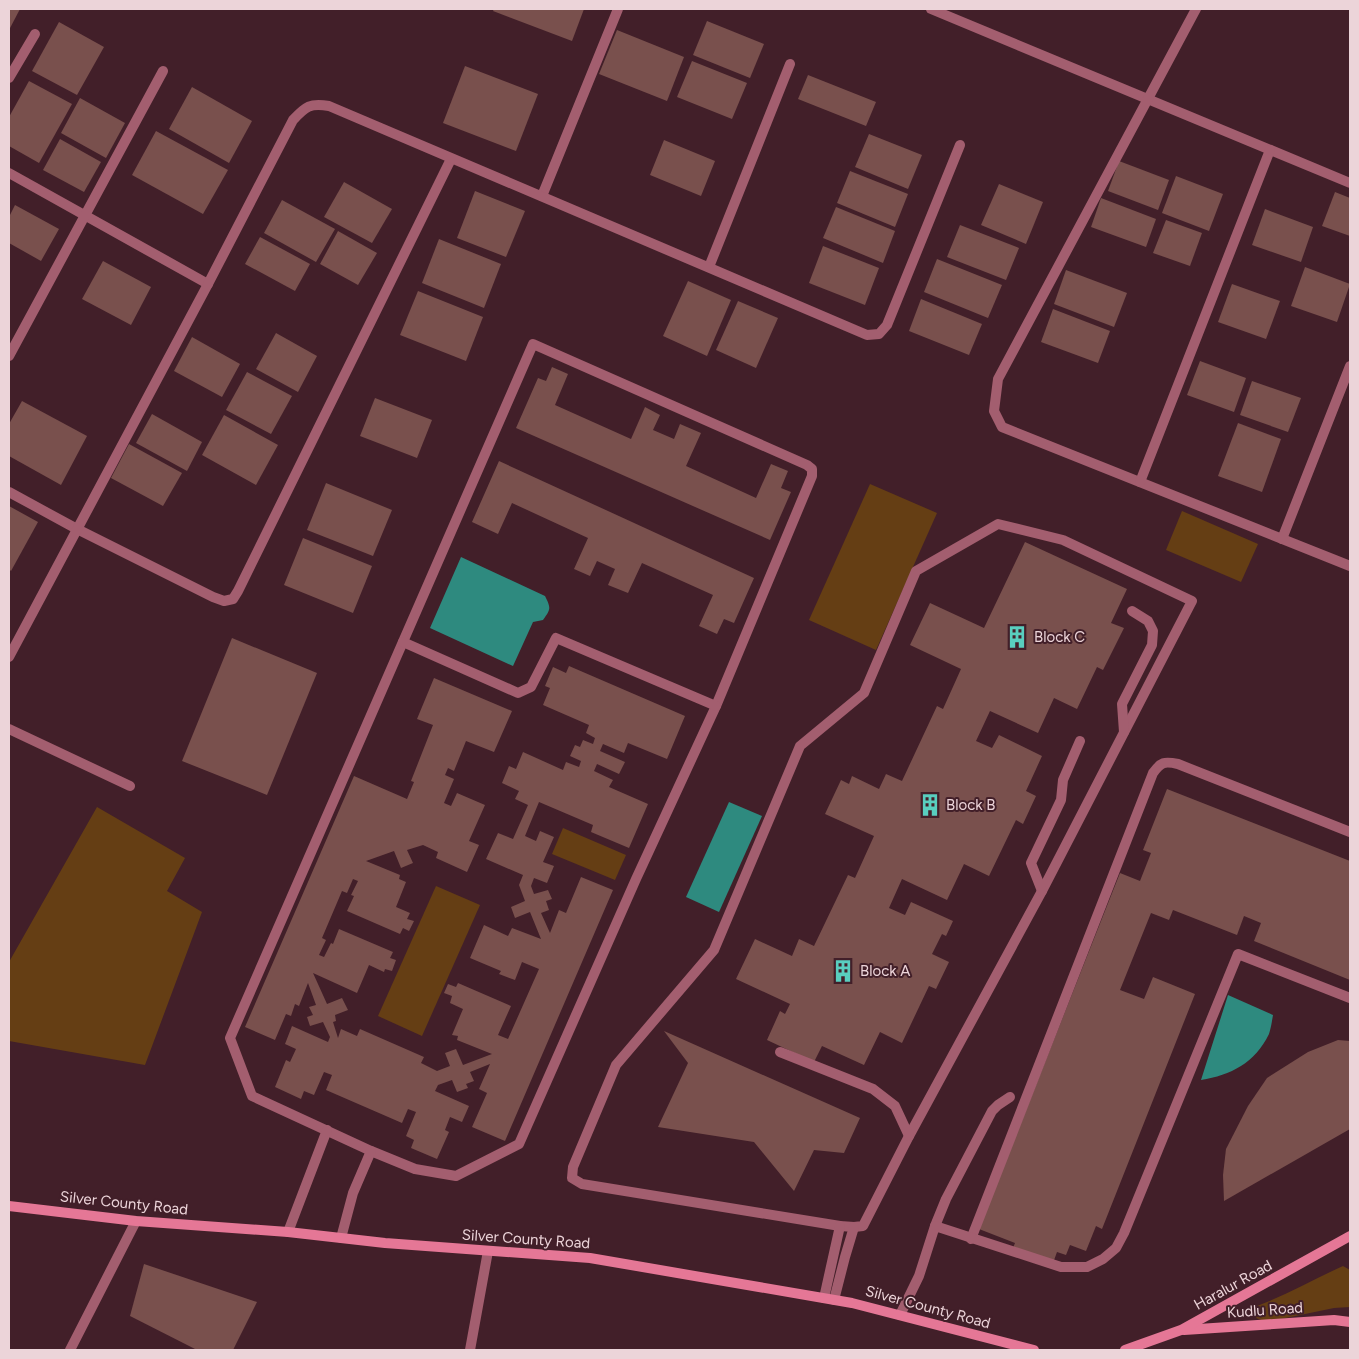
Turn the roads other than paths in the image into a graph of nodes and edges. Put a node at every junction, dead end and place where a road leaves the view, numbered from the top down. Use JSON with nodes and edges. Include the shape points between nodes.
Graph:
{"nodes":[{"id":1,"x":618,"y":9,"type":"edge"},
{"id":2,"x":931,"y":9,"type":"edge"},
{"id":3,"x":1196,"y":9,"type":"edge"},
{"id":4,"x":35,"y":34,"type":"dead end"},
{"id":5,"x":790,"y":64,"type":"dead end"},
{"id":6,"x":163,"y":71,"type":"dead end"},
{"id":7,"x":9,"y":78,"type":"edge"},
{"id":8,"x":1148,"y":99,"type":"junction"},
{"id":9,"x":960,"y":145,"type":"dead end"},
{"id":10,"x":1270,"y":150,"type":"junction"},
{"id":11,"x":451,"y":159,"type":"junction"},
{"id":12,"x":9,"y":173,"type":"edge"},
{"id":13,"x":1350,"y":182,"type":"edge"},
{"id":14,"x":542,"y":196,"type":"junction"},
{"id":15,"x":86,"y":216,"type":"junction"},
{"id":16,"x":709,"y":267,"type":"junction"},
{"id":17,"x":208,"y":284,"type":"junction"},
{"id":18,"x":9,"y":356,"type":"edge"},
{"id":19,"x":1350,"y":366,"type":"edge"},
{"id":20,"x":1140,"y":482,"type":"junction"},
{"id":21,"x":9,"y":492,"type":"edge"},
{"id":22,"x":77,"y":529,"type":"junction"},
{"id":23,"x":1282,"y":539,"type":"junction"},
{"id":24,"x":1350,"y":566,"type":"edge"},
{"id":25,"x":1132,"y":611,"type":"dead end"},
{"id":26,"x":402,"y":642,"type":"junction"},
{"id":27,"x":9,"y":657,"type":"edge"},
{"id":28,"x":716,"y":706,"type":"junction"},
{"id":29,"x":9,"y":729,"type":"edge"},
{"id":30,"x":1124,"y":733,"type":"junction"},
{"id":31,"x":1080,"y":741,"type":"dead end"},
{"id":32,"x":130,"y":786,"type":"dead end"},
{"id":33,"x":1350,"y":832,"type":"edge"},
{"id":34,"x":1042,"y":891,"type":"junction"},
{"id":35,"x":1350,"y":998,"type":"edge"},
{"id":36,"x":780,"y":1052,"type":"dead end"},
{"id":37,"x":1010,"y":1097,"type":"dead end"},
{"id":38,"x":327,"y":1130,"type":"junction"},
{"id":39,"x":909,"y":1136,"type":"junction"},
{"id":40,"x":371,"y":1150,"type":"junction"},
{"id":41,"x":9,"y":1206,"type":"edge"},
{"id":42,"x":136,"y":1222,"type":"junction"},
{"id":43,"x":840,"y":1226,"type":"junction"},
{"id":44,"x":935,"y":1226,"type":"junction"},
{"id":45,"x":854,"y":1227,"type":"junction"},
{"id":46,"x":288,"y":1232,"type":"junction"},
{"id":47,"x":1350,"y":1236,"type":"edge"},
{"id":48,"x":341,"y":1238,"type":"junction"},
{"id":49,"x":971,"y":1238,"type":"junction"},
{"id":50,"x":488,"y":1251,"type":"junction"},
{"id":51,"x":829,"y":1299,"type":"junction"},
{"id":52,"x":900,"y":1315,"type":"junction"},
{"id":53,"x":1350,"y":1322,"type":"edge"},
{"id":54,"x":1181,"y":1330,"type":"junction"},
{"id":55,"x":70,"y":1350,"type":"edge"},
{"id":56,"x":470,"y":1350,"type":"edge"},
{"id":57,"x":1034,"y":1350,"type":"edge"},
{"id":58,"x":1125,"y":1350,"type":"edge"}],
"edges":[{"from":1,"to":14,"type":"street"},
{"from":2,"to":8,"type":"street"},
{"from":3,"to":8,"type":"street"},
{"from":4,"to":7,"type":"street"},
{"from":5,"to":16,"type":"street"},
{"from":6,"to":15,"type":"street"},
{"from":8,"to":10,"type":"street"},
{"from":8,"to":20,"type":"street","via":[[998,379],[994,411],[1002,427]]},
{"from":9,"to":16,"type":"street","via":[[887,325],[880,334],[867,335]]},
{"from":10,"to":13,"type":"street"},
{"from":10,"to":20,"type":"street"},
{"from":11,"to":14,"type":"street"},
{"from":11,"to":17,"type":"street","via":[[329,106],[315,104],[304,108],[292,120]]},
{"from":11,"to":22,"type":"street","via":[[233,599],[213,598]]},
{"from":12,"to":15,"type":"street"},
{"from":14,"to":16,"type":"street"},
{"from":15,"to":17,"type":"street"},
{"from":15,"to":18,"type":"street"},
{"from":17,"to":22,"type":"street"},
{"from":19,"to":23,"type":"street"},
{"from":20,"to":23,"type":"street"},
{"from":21,"to":22,"type":"street"},
{"from":22,"to":27,"type":"street"},
{"from":23,"to":24,"type":"street"},
{"from":25,"to":30,"type":"street","via":[[1148,621],[1153,631],[1152,645],[1122,704]]},
{"from":26,"to":28,"type":"street","via":[[518,693],[531,687],[556,638]]},
{"from":26,"to":28,"type":"street","via":[[533,344],[812,469],[812,476]]},
{"from":26,"to":38,"type":"street","via":[[230,1038],[252,1096]]},
{"from":28,"to":40,"type":"street","via":[[519,1144],[456,1176],[416,1169]]},
{"from":29,"to":32,"type":"street"},
{"from":30,"to":34,"type":"street"},
{"from":30,"to":43,"type":"street","via":[[1192,601],[1063,540],[998,524],[916,571],[864,693],[800,746],[714,950],[616,1065],[573,1167],[572,1178],[582,1184]]},
{"from":31,"to":34,"type":"street","via":[[1064,780],[1061,800],[1031,864]]},
{"from":33,"to":49,"type":"street","via":[[1178,764],[1165,762],[1157,767]]},
{"from":34,"to":39,"type":"street"},
{"from":35,"to":49,"type":"street","via":[[1238,954],[1116,1248],[1087,1267],[1061,1267]]},
{"from":36,"to":39,"type":"street","via":[[874,1089],[895,1106]]},
{"from":37,"to":44,"type":"street","via":[[992,1111]]},
{"from":38,"to":40,"type":"street"},
{"from":38,"to":46,"type":"street"},
{"from":39,"to":45,"type":"street","via":[[863,1226]]},
{"from":40,"to":48,"type":"street","via":[[353,1192]]},
{"from":41,"to":42,"type":"street","name":"Silver County Road"},
{"from":42,"to":46,"type":"street","name":"Silver County Road"},
{"from":42,"to":55,"type":"street"},
{"from":43,"to":45,"type":"street"},
{"from":43,"to":51,"type":"street"},
{"from":44,"to":49,"type":"street"},
{"from":44,"to":52,"type":"street","via":[[919,1276]]},
{"from":45,"to":51,"type":"street"},
{"from":46,"to":48,"type":"street","name":"Silver County Road"},
{"from":47,"to":54,"type":"street","name":"Haralur Road"},
{"from":48,"to":50,"type":"street","name":"Silver County Road"},
{"from":50,"to":51,"type":"street","name":"Silver County Road","via":[[590,1258]]},
{"from":50,"to":56,"type":"street"},
{"from":51,"to":52,"type":"street","name":"Silver County Road"},
{"from":52,"to":57,"type":"street","name":"Silver County Road"},
{"from":53,"to":54,"type":"street","name":"Kudlu Road","via":[[1334,1320]]},
{"from":54,"to":58,"type":"street","name":"Haralur Road"}]}
